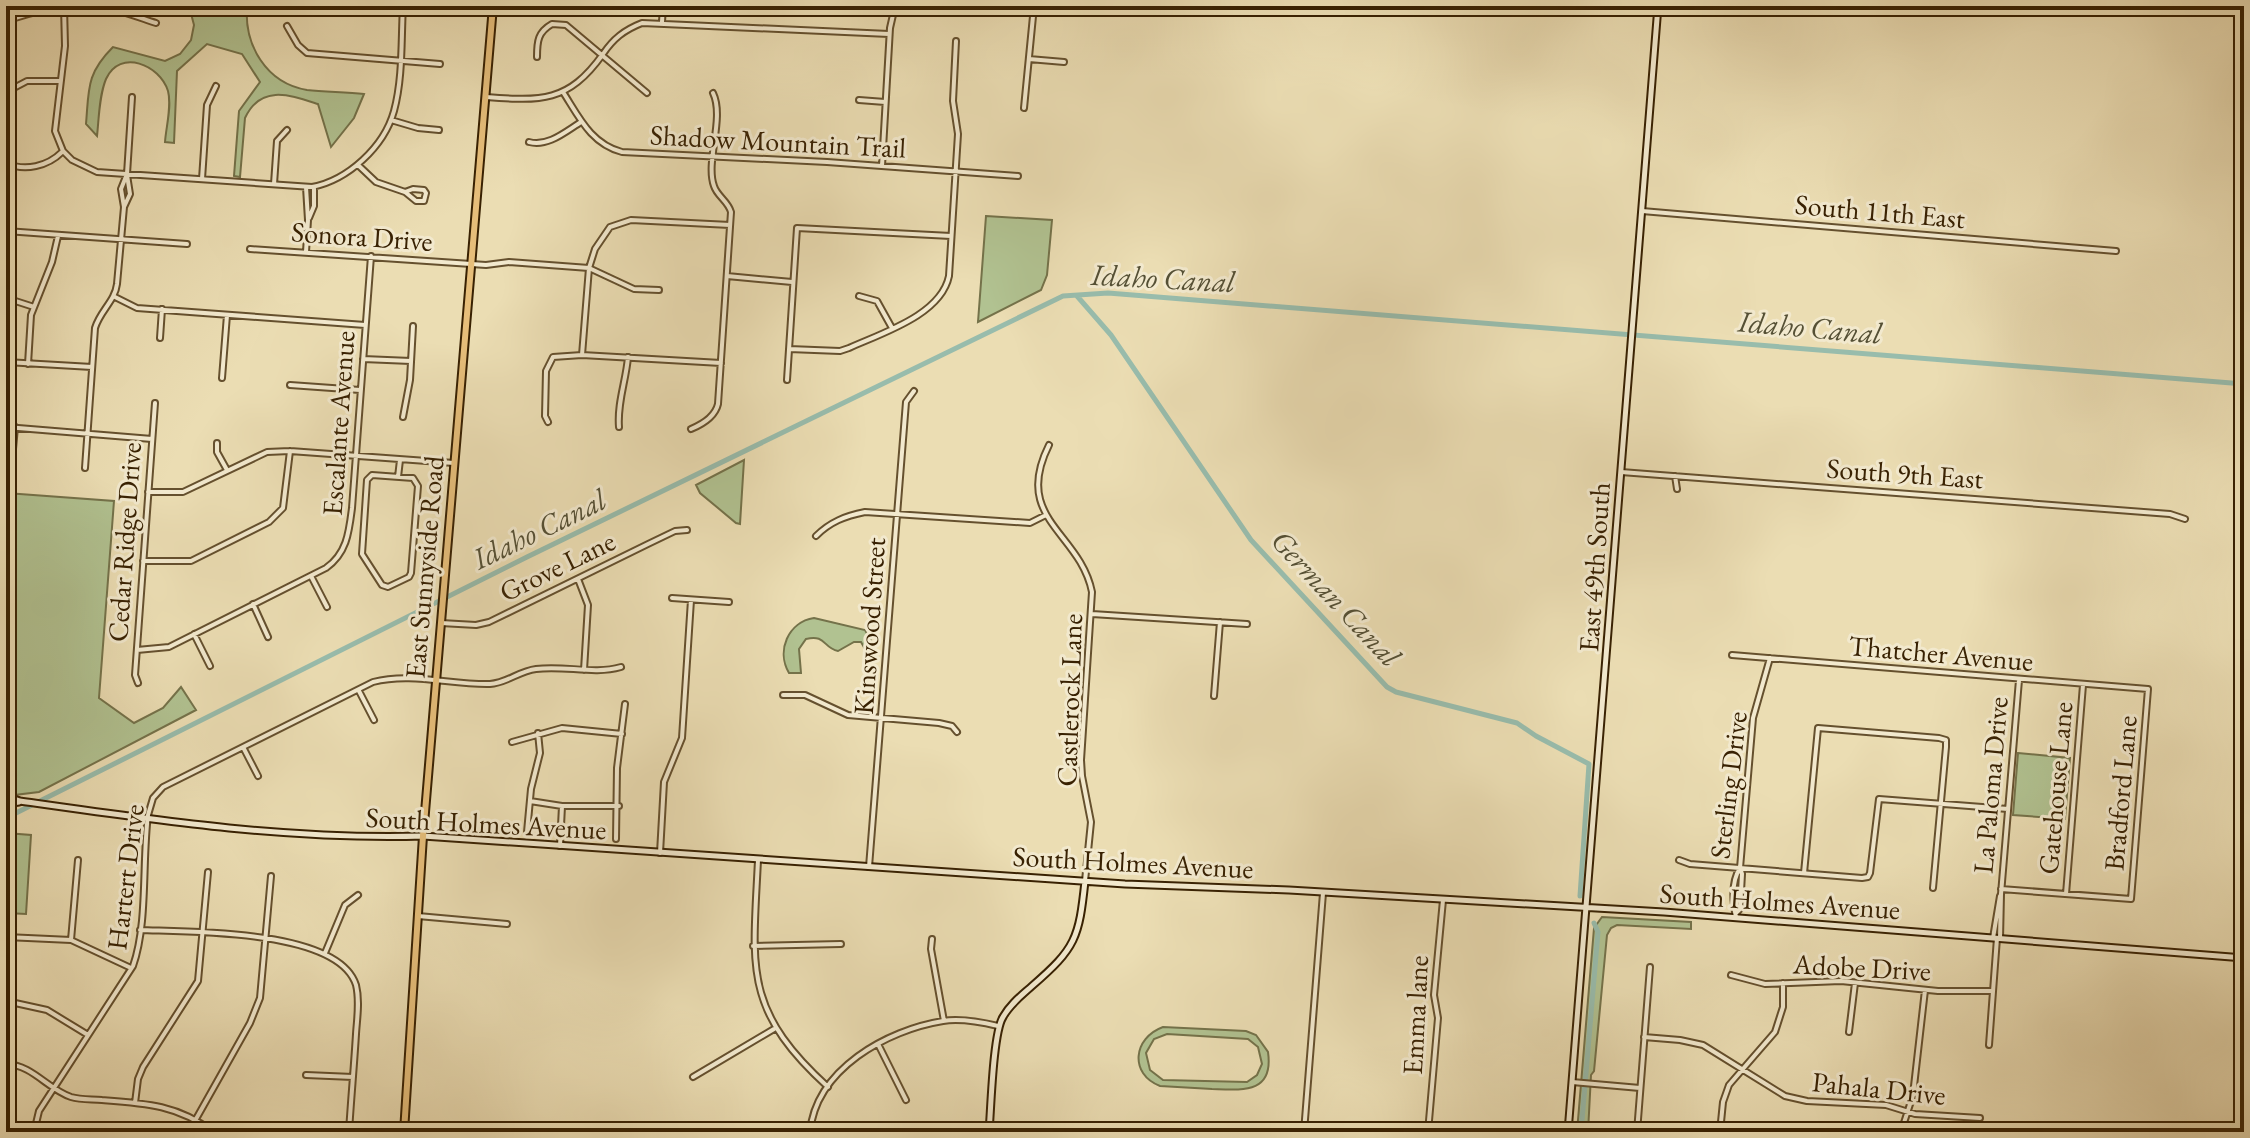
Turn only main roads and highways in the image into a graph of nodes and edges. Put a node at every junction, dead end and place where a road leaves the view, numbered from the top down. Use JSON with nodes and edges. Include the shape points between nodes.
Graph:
{"nodes":[{"id":1,"x":493,"y":6,"type":"edge"},
{"id":2,"x":404,"y":1132,"type":"edge"}],
"edges":[{"from":1,"to":2,"type":"main road","name":"East Sunnyside Road","via":[[423,836]]}]}
